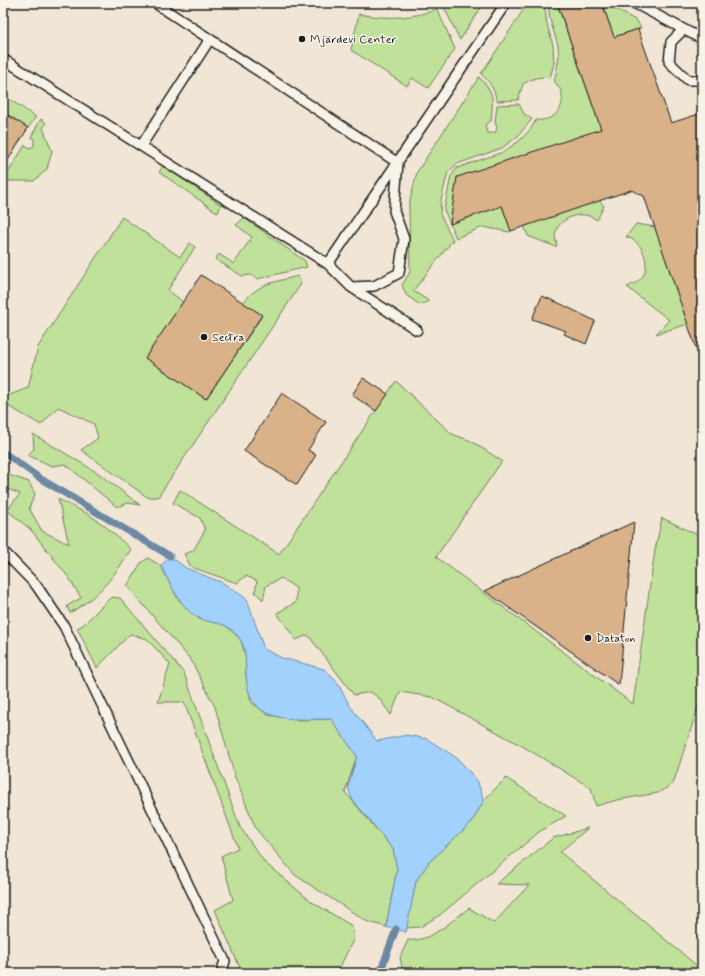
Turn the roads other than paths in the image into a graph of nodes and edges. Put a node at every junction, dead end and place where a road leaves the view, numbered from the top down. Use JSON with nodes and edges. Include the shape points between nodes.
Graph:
{"nodes":[{"id":1,"x":155,"y":3,"type":"edge"},
{"id":2,"x":506,"y":3,"type":"edge"},
{"id":3,"x":634,"y":3,"type":"edge"},
{"id":4,"x":683,"y":30,"type":"junction"},
{"id":5,"x":210,"y":39,"type":"junction"},
{"id":6,"x":702,"y":39,"type":"edge"},
{"id":7,"x":3,"y":59,"type":"edge"},
{"id":8,"x":702,"y":80,"type":"edge"},
{"id":9,"x":141,"y":146,"type":"junction"},
{"id":10,"x":398,"y":162,"type":"junction"},
{"id":11,"x":328,"y":264,"type":"junction"},
{"id":12,"x":351,"y":287,"type":"junction"},
{"id":13,"x":417,"y":330,"type":"dead end"},
{"id":14,"x":3,"y":551,"type":"edge"},
{"id":15,"x":221,"y":973,"type":"edge"}],
"edges":[{"from":1,"to":5,"type":"lane"},
{"from":2,"to":10,"type":"lane"},
{"from":3,"to":4,"type":"lane"},
{"from":4,"to":6,"type":"lane"},
{"from":4,"to":8,"type":"lane","via":[[671,42],[669,62],[688,80]]},
{"from":5,"to":9,"type":"lane"},
{"from":5,"to":10,"type":"lane"},
{"from":7,"to":9,"type":"lane"},
{"from":9,"to":11,"type":"lane"},
{"from":10,"to":11,"type":"lane"},
{"from":10,"to":12,"type":"lane","via":[[394,211],[404,239],[399,273],[374,286]]},
{"from":11,"to":12,"type":"lane"},
{"from":12,"to":13,"type":"lane"},
{"from":14,"to":15,"type":"lane","via":[[36,585],[64,626],[225,961]]}]}
